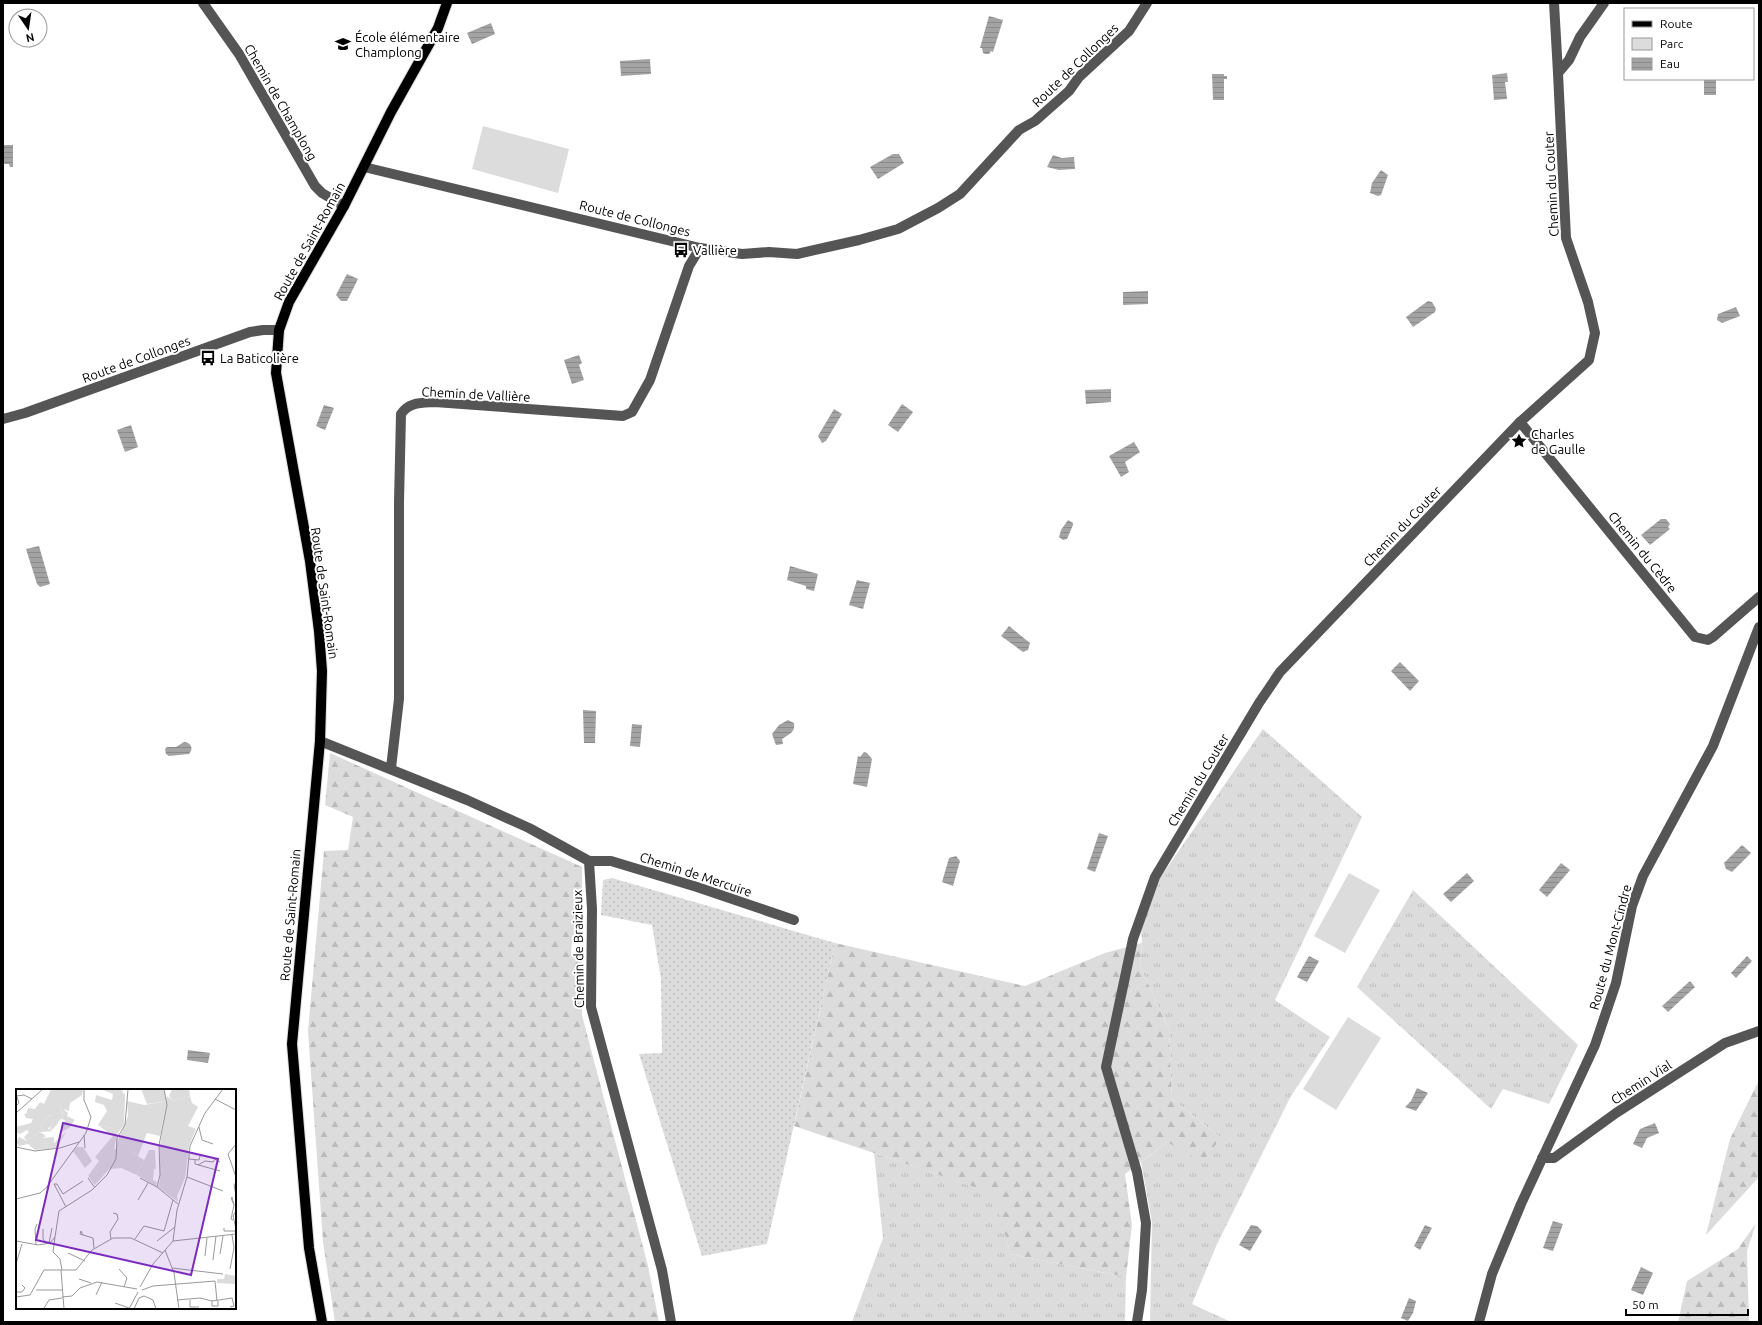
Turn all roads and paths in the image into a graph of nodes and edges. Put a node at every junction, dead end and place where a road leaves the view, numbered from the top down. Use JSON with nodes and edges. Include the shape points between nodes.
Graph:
{"nodes":[{"id":1,"x":203,"y":3,"type":"edge"},
{"id":2,"x":447,"y":3,"type":"edge"},
{"id":3,"x":1147,"y":3,"type":"edge"},
{"id":4,"x":1554,"y":3,"type":"edge"},
{"id":5,"x":1604,"y":3,"type":"edge"},
{"id":6,"x":1558,"y":73,"type":"junction"},
{"id":7,"x":364,"y":167,"type":"junction"},
{"id":8,"x":344,"y":206,"type":"junction"},
{"id":9,"x":700,"y":248,"type":"junction"},
{"id":10,"x":279,"y":330,"type":"junction"},
{"id":11,"x":3,"y":419,"type":"edge"},
{"id":12,"x":1520,"y":422,"type":"junction"},
{"id":13,"x":1759,"y":597,"type":"edge"},
{"id":14,"x":1759,"y":627,"type":"edge"},
{"id":15,"x":320,"y":741,"type":"junction"},
{"id":16,"x":391,"y":768,"type":"junction"},
{"id":17,"x":589,"y":861,"type":"junction"},
{"id":18,"x":794,"y":920,"type":"dead end"},
{"id":19,"x":1759,"y":1031,"type":"edge"},
{"id":20,"x":1542,"y":1158,"type":"junction"},
{"id":21,"x":322,"y":1322,"type":"edge"},
{"id":22,"x":671,"y":1322,"type":"edge"},
{"id":23,"x":1137,"y":1322,"type":"edge"},
{"id":24,"x":1479,"y":1322,"type":"edge"}],
"edges":[{"from":1,"to":8,"type":"street","name":"Chemin de Champlong","via":[[239,54],[315,186]]},
{"from":2,"to":7,"type":"main road","name":"Route de Saint-Romain","via":[[438,28],[391,112]]},
{"from":3,"to":9,"type":"street","name":"Route de Collonges","via":[[1129,31],[1079,77],[1069,91],[1035,121],[1019,130],[960,194],[938,208],[898,229],[797,254],[742,254]]},
{"from":4,"to":6,"type":"street","name":"Chemin du Couter"},
{"from":5,"to":6,"type":"street","via":[[1580,37],[1569,60]]},
{"from":6,"to":12,"type":"street","name":"Chemin du Couter","via":[[1566,238],[1588,302],[1595,333],[1589,360]]},
{"from":7,"to":8,"type":"main road","name":"Route de Saint-Romain"},
{"from":7,"to":9,"type":"street","name":"Route de Collonges"},
{"from":8,"to":10,"type":"main road","name":"Route de Saint-Romain","via":[[288,302]]},
{"from":9,"to":16,"type":"street","name":"Chemin de Vallière","via":[[689,266],[650,380],[632,412],[623,416],[435,402],[406,407],[402,414],[399,502],[399,699]]},
{"from":10,"to":11,"type":"street","name":"Route de Collonges","via":[[250,332]]},
{"from":10,"to":15,"type":"main road","name":"Route de Saint-Romain","via":[[276,373],[310,561],[319,631],[322,671]]},
{"from":12,"to":13,"type":"street","name":"Chemin du Cèdre","via":[[1695,636],[1702,639],[1713,637]]},
{"from":12,"to":23,"type":"street","name":"Chemin du Couter","via":[[1280,672],[1155,877],[1133,939],[1106,1067],[1137,1172],[1146,1223],[1142,1290]]},
{"from":14,"to":20,"type":"street","name":"Route du Mont-Cindre","via":[[1713,746],[1643,876],[1632,906],[1616,983],[1595,1044]]},
{"from":15,"to":16,"type":"street"},
{"from":15,"to":21,"type":"main road","name":"Route de Saint-Romain","via":[[292,1044],[309,1248]]},
{"from":16,"to":17,"type":"street","via":[[528,828]]},
{"from":17,"to":18,"type":"street","name":"Chemin de Mercuire","via":[[611,861]]},
{"from":17,"to":22,"type":"street","name":"Chemin de Braizieux","via":[[592,908],[590,1007],[662,1270]]},
{"from":19,"to":20,"type":"street","name":"Chemin Vial","via":[[1725,1044],[1616,1113],[1554,1158]]},
{"from":20,"to":24,"type":"street","name":"Route du Mont-Cindre","via":[[1492,1274]]}]}
